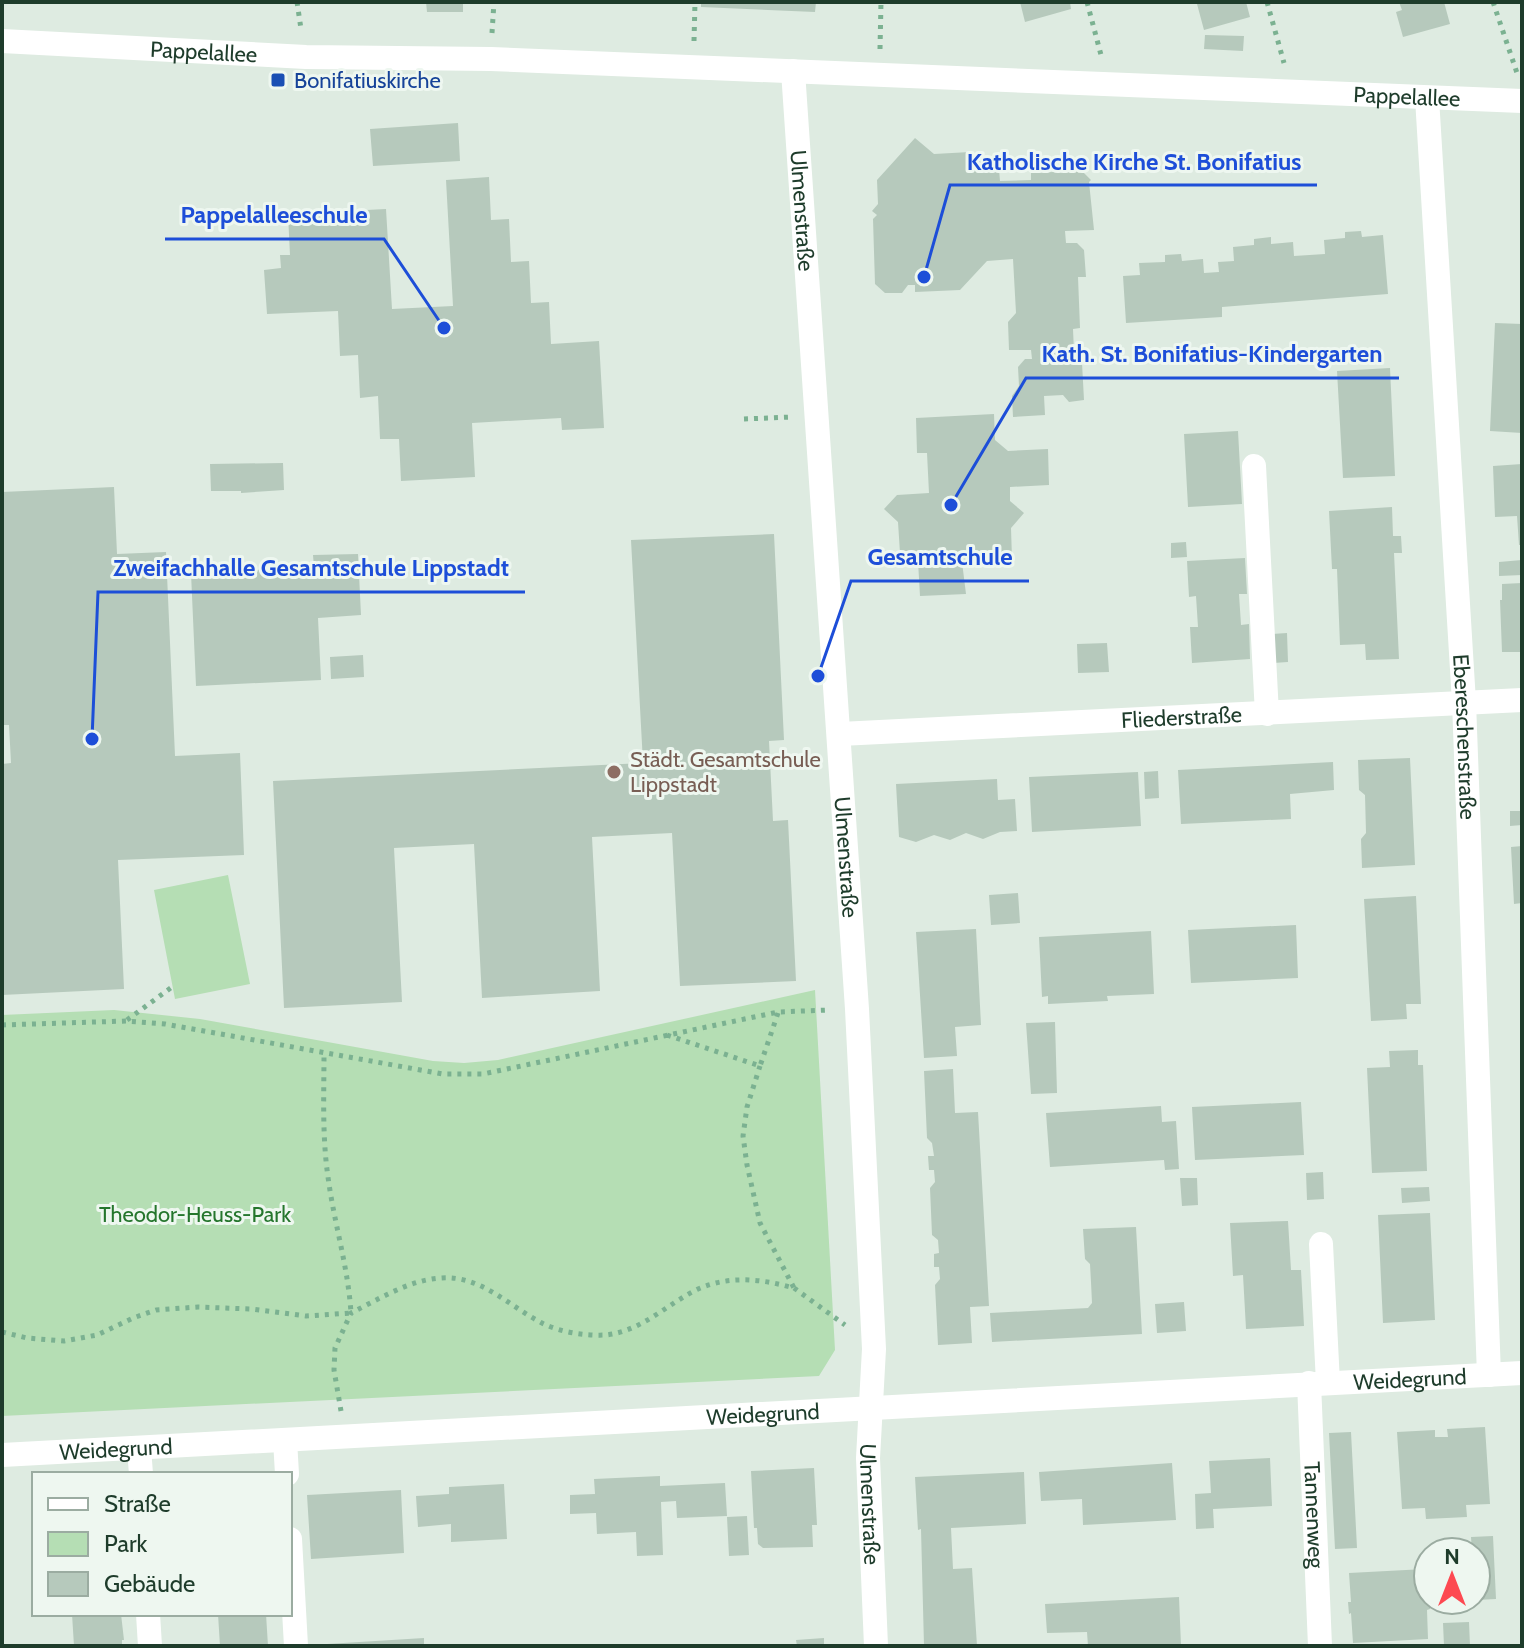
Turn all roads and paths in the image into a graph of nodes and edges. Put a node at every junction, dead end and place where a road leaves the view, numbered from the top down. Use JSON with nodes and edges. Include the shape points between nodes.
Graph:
{"nodes":[{"id":1,"x":695,"y":2,"type":"edge"},
{"id":2,"x":881,"y":2,"type":"edge"},
{"id":3,"x":1087,"y":2,"type":"edge"},
{"id":4,"x":1267,"y":2,"type":"edge"},
{"id":5,"x":1493,"y":2,"type":"edge"},
{"id":6,"x":2,"y":41,"type":"edge"},
{"id":7,"x":694,"y":67,"type":"junction"},
{"id":8,"x":793,"y":71,"type":"junction"},
{"id":9,"x":1517,"y":74,"type":"dead end"},
{"id":10,"x":880,"y":75,"type":"junction"},
{"id":11,"x":1108,"y":85,"type":"junction"},
{"id":12,"x":1292,"y":93,"type":"junction"},
{"id":13,"x":1427,"y":98,"type":"junction"},
{"id":14,"x":1522,"y":101,"type":"edge"},
{"id":15,"x":816,"y":416,"type":"junction"},
{"id":16,"x":744,"y":419,"type":"dead end"},
{"id":17,"x":1254,"y":466,"type":"dead end"},
{"id":18,"x":1522,"y":700,"type":"edge"},
{"id":19,"x":1464,"y":702,"type":"junction"},
{"id":20,"x":1267,"y":714,"type":"junction"},
{"id":21,"x":840,"y":734,"type":"junction"},
{"id":22,"x":172,"y":987,"type":"dead end"},
{"id":23,"x":857,"y":1009,"type":"junction"},
{"id":24,"x":778,"y":1012,"type":"junction"},
{"id":25,"x":126,"y":1021,"type":"junction"},
{"id":26,"x":2,"y":1025,"type":"edge"},
{"id":27,"x":665,"y":1034,"type":"junction"},
{"id":28,"x":324,"y":1053,"type":"junction"},
{"id":29,"x":760,"y":1066,"type":"junction"},
{"id":30,"x":1321,"y":1244,"type":"dead end"},
{"id":31,"x":794,"y":1288,"type":"junction"},
{"id":32,"x":351,"y":1313,"type":"junction"},
{"id":33,"x":2,"y":1332,"type":"edge"},
{"id":34,"x":874,"y":1349,"type":"junction"},
{"id":35,"x":1522,"y":1373,"type":"edge"},
{"id":36,"x":1489,"y":1375,"type":"junction"},
{"id":37,"x":1318,"y":1383,"type":"junction"},
{"id":38,"x":870,"y":1410,"type":"junction"},
{"id":39,"x":343,"y":1437,"type":"junction"},
{"id":40,"x":285,"y":1440,"type":"junction"},
{"id":41,"x":139,"y":1448,"type":"junction"},
{"id":42,"x":2,"y":1455,"type":"edge"},
{"id":43,"x":141,"y":1472,"type":"edge"},
{"id":44,"x":287,"y":1472,"type":"edge"},
{"id":45,"x":292,"y":1575,"type":"edge"},
{"id":46,"x":148,"y":1616,"type":"edge"},
{"id":47,"x":150,"y":1646,"type":"edge"},
{"id":48,"x":296,"y":1646,"type":"edge"},
{"id":49,"x":876,"y":1646,"type":"edge"},
{"id":50,"x":1320,"y":1646,"type":"edge"}],
"edges":[{"from":1,"to":7,"type":"path"},
{"from":2,"to":10,"type":"path"},
{"from":3,"to":11,"type":"path"},
{"from":4,"to":12,"type":"path"},
{"from":5,"to":9,"type":"path"},
{"from":6,"to":7,"type":"street","name":"Pappelallee","via":[[306,57]]},
{"from":7,"to":8,"type":"street","name":"Pappelallee"},
{"from":8,"to":10,"type":"street","name":"Pappelallee"},
{"from":8,"to":15,"type":"street","name":"Ulmenstraße"},
{"from":10,"to":11,"type":"street","name":"Pappelallee"},
{"from":11,"to":12,"type":"street","name":"Pappelallee"},
{"from":12,"to":13,"type":"street","name":"Pappelallee"},
{"from":13,"to":14,"type":"street","name":"Pappelallee"},
{"from":13,"to":19,"type":"street","name":"Ebereschenstraße"},
{"from":15,"to":16,"type":"path"},
{"from":15,"to":21,"type":"street","name":"Ulmenstraße"},
{"from":17,"to":20,"type":"street"},
{"from":18,"to":19,"type":"street","name":"Fliederstraße"},
{"from":19,"to":20,"type":"street","name":"Fliederstraße"},
{"from":19,"to":36,"type":"street","name":"Ebereschenstraße"},
{"from":20,"to":21,"type":"street","name":"Fliederstraße"},
{"from":21,"to":23,"type":"street","name":"Ulmenstraße"},
{"from":22,"to":25,"type":"path"},
{"from":23,"to":24,"type":"path"},
{"from":23,"to":34,"type":"street","name":"Ulmenstraße"},
{"from":24,"to":27,"type":"path"},
{"from":24,"to":29,"type":"path"},
{"from":25,"to":26,"type":"path"},
{"from":25,"to":28,"type":"path"},
{"from":27,"to":28,"type":"path","via":[[483,1074],[443,1074]]},
{"from":27,"to":29,"type":"path"},
{"from":28,"to":32,"type":"path","via":[[323,1141]]},
{"from":29,"to":31,"type":"path","via":[[743,1136],[747,1165],[760,1223]]},
{"from":30,"to":37,"type":"street","name":"Tannenweg"},
{"from":31,"to":32,"type":"path","via":[[763,1279],[725,1281],[698,1290],[635,1327],[606,1335],[559,1330],[474,1282],[443,1277],[415,1282]]},
{"from":31,"to":34,"type":"path"},
{"from":32,"to":33,"type":"path","via":[[306,1316],[198,1307],[156,1310],[97,1335],[64,1341]]},
{"from":32,"to":39,"type":"path","via":[[335,1348]]},
{"from":34,"to":38,"type":"street","name":"Ulmenstraße"},
{"from":35,"to":36,"type":"street","name":"Weidegrund"},
{"from":36,"to":37,"type":"street","name":"Weidegrund"},
{"from":37,"to":38,"type":"street","name":"Weidegrund"},
{"from":37,"to":50,"type":"street","name":"Tannenweg"},
{"from":38,"to":39,"type":"street","name":"Weidegrund"},
{"from":38,"to":49,"type":"street","name":"Ulmenstraße"},
{"from":39,"to":40,"type":"street","name":"Weidegrund"},
{"from":40,"to":41,"type":"street","name":"Weidegrund"},
{"from":40,"to":44,"type":"street"},
{"from":41,"to":42,"type":"street","name":"Weidegrund"},
{"from":41,"to":43,"type":"street"},
{"from":45,"to":48,"type":"street"},
{"from":46,"to":47,"type":"street"}]}
